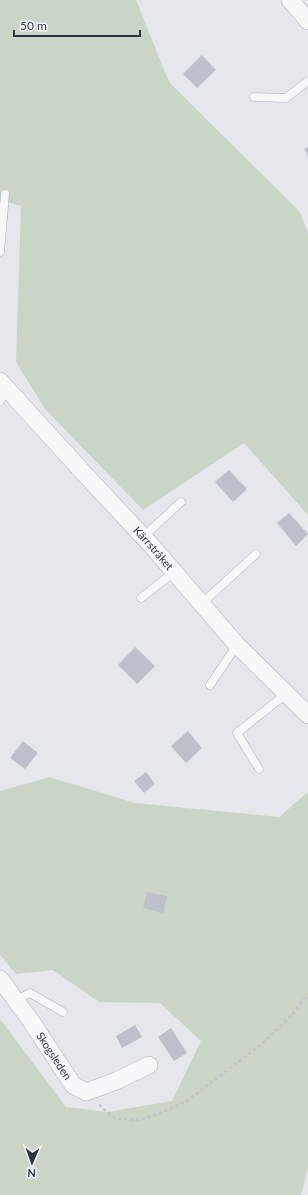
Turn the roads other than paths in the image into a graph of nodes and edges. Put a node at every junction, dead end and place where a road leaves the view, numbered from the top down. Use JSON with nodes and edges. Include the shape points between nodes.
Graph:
{"nodes":[{"id":1,"x":290,"y":0,"type":"edge"},
{"id":2,"x":308,"y":21,"type":"edge"},
{"id":3,"x":308,"y":80,"type":"edge"},
{"id":4,"x":254,"y":97,"type":"dead end"},
{"id":5,"x":5,"y":194,"type":"dead end"},
{"id":6,"x":0,"y":252,"type":"edge"},
{"id":7,"x":2,"y":391,"type":"edge"},
{"id":8,"x":181,"y":502,"type":"dead end"},
{"id":9,"x":143,"y":537,"type":"junction"},
{"id":10,"x":256,"y":554,"type":"dead end"},
{"id":11,"x":174,"y":572,"type":"junction"},
{"id":12,"x":141,"y":598,"type":"dead end"},
{"id":13,"x":201,"y":604,"type":"junction"},
{"id":14,"x":237,"y":645,"type":"junction"},
{"id":15,"x":210,"y":685,"type":"dead end"},
{"id":16,"x":286,"y":694,"type":"junction"},
{"id":17,"x":308,"y":716,"type":"edge"},
{"id":18,"x":259,"y":768,"type":"dead end"},
{"id":19,"x":0,"y":979,"type":"edge"},
{"id":20,"x":16,"y":1000,"type":"junction"},
{"id":21,"x":63,"y":1012,"type":"dead end"},
{"id":22,"x":148,"y":1065,"type":"dead end"}],
"edges":[{"from":1,"to":2,"type":"street"},
{"from":3,"to":4,"type":"lane","via":[[286,98]]},
{"from":5,"to":6,"type":"lane"},
{"from":7,"to":9,"type":"street","name":"Kärrstråket"},
{"from":8,"to":9,"type":"lane"},
{"from":9,"to":11,"type":"street","name":"Kärrstråket"},
{"from":10,"to":13,"type":"lane"},
{"from":11,"to":12,"type":"lane"},
{"from":11,"to":13,"type":"street","name":"Kärrstråket"},
{"from":13,"to":14,"type":"street","name":"Kärrstråket"},
{"from":14,"to":15,"type":"lane"},
{"from":14,"to":16,"type":"street","name":"Kärrstråket"},
{"from":16,"to":17,"type":"street","name":"Kärrstråket"},
{"from":16,"to":18,"type":"lane","via":[[237,733]]},
{"from":19,"to":20,"type":"street","name":"Skogsleden"},
{"from":20,"to":21,"type":"lane","via":[[30,993]]},
{"from":20,"to":22,"type":"street","name":"Skogsleden","via":[[73,1085],[86,1092]]}]}
